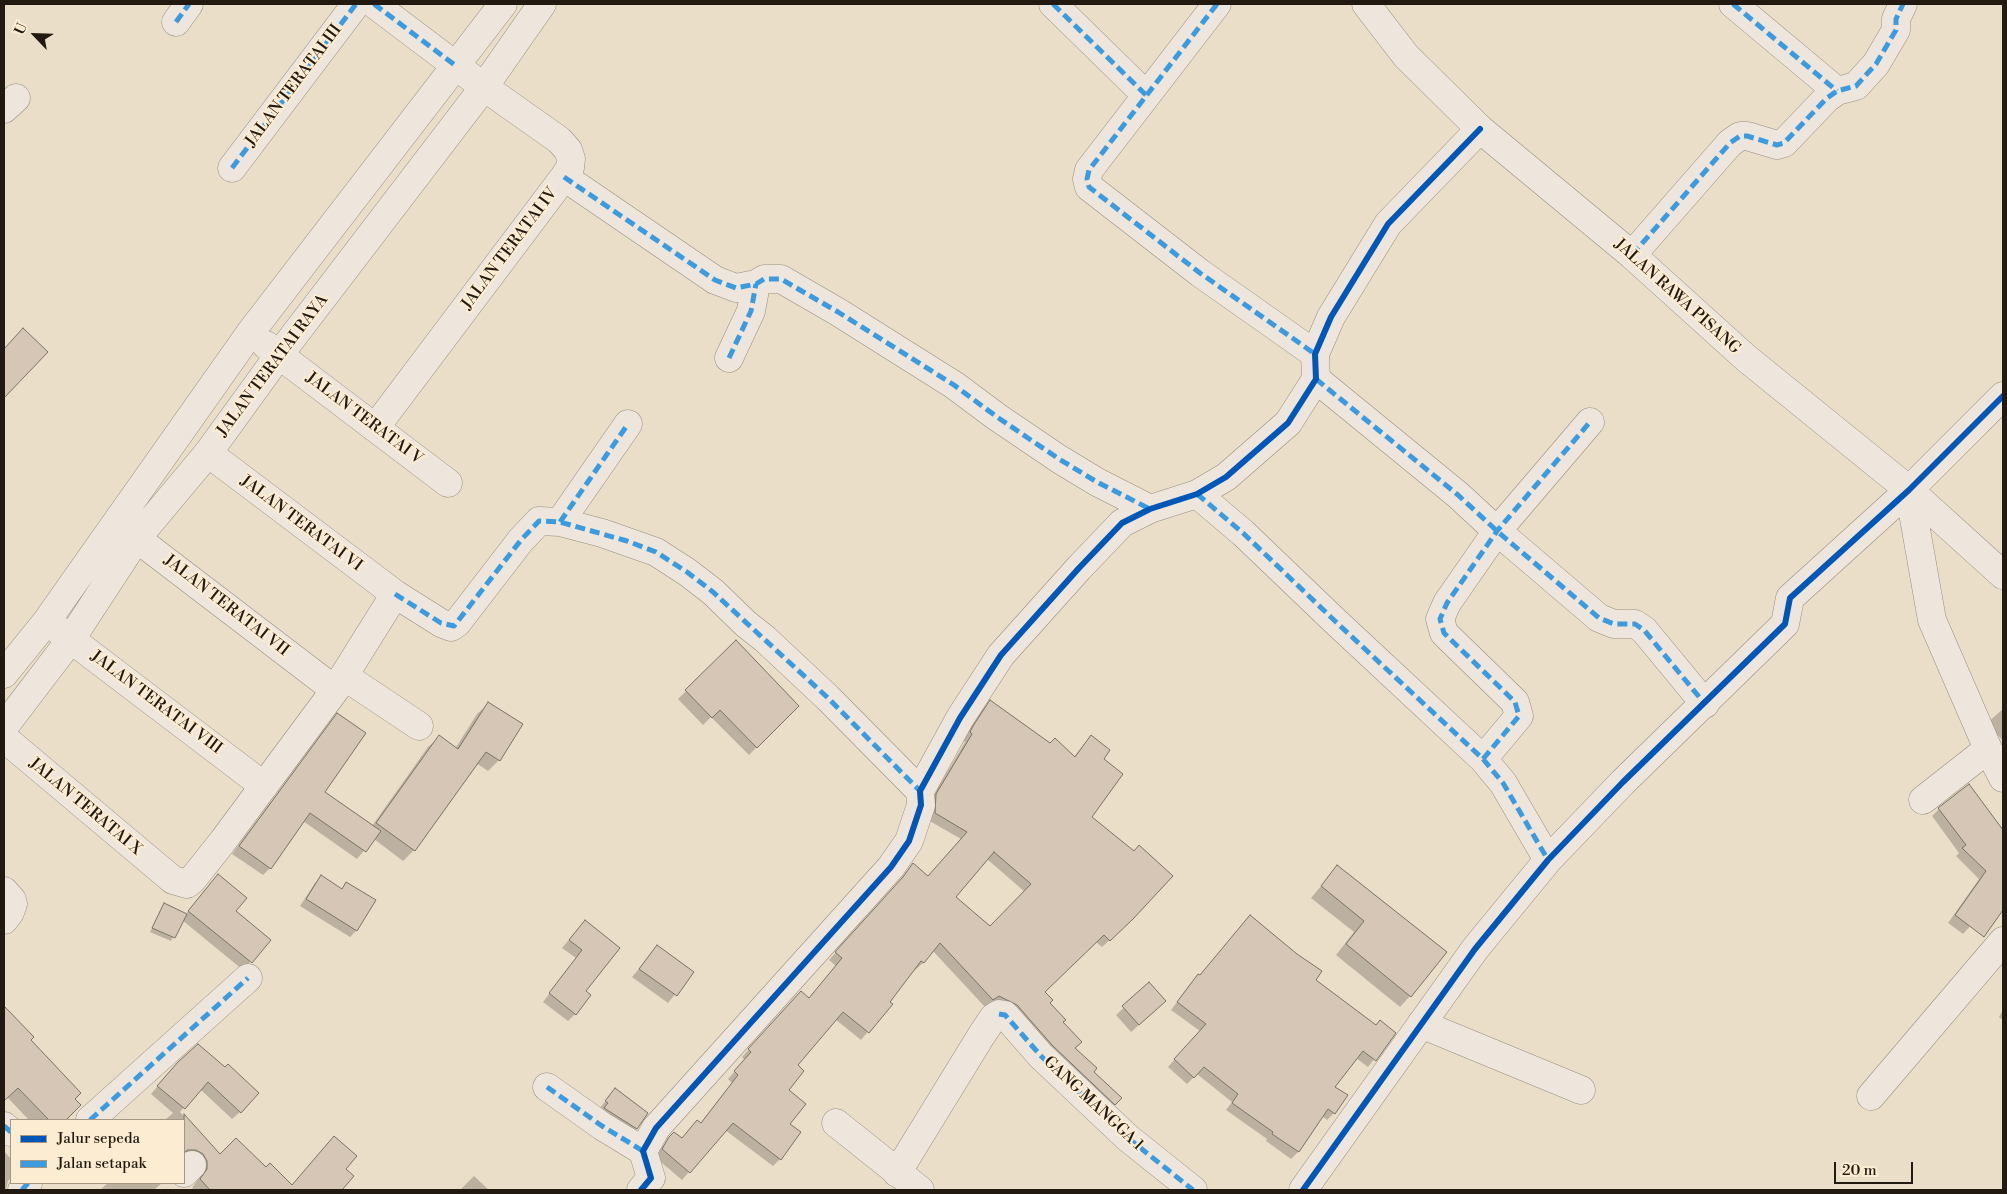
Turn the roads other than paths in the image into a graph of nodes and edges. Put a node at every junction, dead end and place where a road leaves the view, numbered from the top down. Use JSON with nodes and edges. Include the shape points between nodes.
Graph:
{"nodes":[{"id":1,"x":356,"y":4,"type":"edge"},
{"id":2,"x":374,"y":4,"type":"edge"},
{"id":3,"x":504,"y":4,"type":"edge"},
{"id":4,"x":542,"y":4,"type":"edge"},
{"id":5,"x":1053,"y":4,"type":"edge"},
{"id":6,"x":1217,"y":4,"type":"edge"},
{"id":7,"x":1366,"y":4,"type":"edge"},
{"id":8,"x":1733,"y":4,"type":"edge"},
{"id":9,"x":1903,"y":4,"type":"edge"},
{"id":10,"x":456,"y":66,"type":"junction"},
{"id":11,"x":484,"y":86,"type":"junction"},
{"id":12,"x":1837,"y":91,"type":"junction"},
{"id":13,"x":1146,"y":95,"type":"junction"},
{"id":14,"x":1480,"y":129,"type":"junction"},
{"id":15,"x":232,"y":168,"type":"dead end"},
{"id":16,"x":564,"y":177,"type":"junction"},
{"id":17,"x":1632,"y":255,"type":"junction"},
{"id":18,"x":756,"y":284,"type":"junction"},
{"id":19,"x":250,"y":333,"type":"junction"},
{"id":20,"x":279,"y":355,"type":"junction"},
{"id":21,"x":729,"y":358,"type":"dead end"},
{"id":22,"x":1316,"y":367,"type":"junction"},
{"id":23,"x":2003,"y":396,"type":"edge"},
{"id":24,"x":1590,"y":422,"type":"dead end"},
{"id":25,"x":628,"y":424,"type":"dead end"},
{"id":26,"x":375,"y":428,"type":"junction"},
{"id":27,"x":208,"y":453,"type":"junction"},
{"id":28,"x":448,"y":483,"type":"dead end"},
{"id":29,"x":1909,"y":490,"type":"junction"},
{"id":30,"x":1197,"y":494,"type":"junction"},
{"id":31,"x":1150,"y":509,"type":"junction"},
{"id":32,"x":560,"y":522,"type":"junction"},
{"id":33,"x":127,"y":530,"type":"junction"},
{"id":34,"x":1497,"y":532,"type":"junction"},
{"id":35,"x":2003,"y":575,"type":"edge"},
{"id":36,"x":395,"y":594,"type":"junction"},
{"id":37,"x":46,"y":622,"type":"junction"},
{"id":38,"x":71,"y":639,"type":"junction"},
{"id":39,"x":4,"y":674,"type":"edge"},
{"id":40,"x":340,"y":683,"type":"junction"},
{"id":41,"x":1705,"y":704,"type":"junction"},
{"id":42,"x":419,"y":726,"type":"dead end"},
{"id":43,"x":4,"y":727,"type":"edge"},
{"id":44,"x":4,"y":738,"type":"edge"},
{"id":45,"x":1988,"y":748,"type":"junction"},
{"id":46,"x":1483,"y":759,"type":"junction"},
{"id":47,"x":2003,"y":778,"type":"edge"},
{"id":48,"x":264,"y":786,"type":"junction"},
{"id":49,"x":920,"y":791,"type":"junction"},
{"id":50,"x":1923,"y":800,"type":"dead end"},
{"id":51,"x":1548,"y":860,"type":"junction"},
{"id":52,"x":4,"y":891,"type":"edge"},
{"id":53,"x":4,"y":920,"type":"edge"},
{"id":54,"x":2003,"y":941,"type":"edge"},
{"id":55,"x":248,"y":978,"type":"dead end"},
{"id":56,"x":1421,"y":1024,"type":"junction"},
{"id":57,"x":547,"y":1086,"type":"dead end"},
{"id":58,"x":1581,"y":1090,"type":"dead end"},
{"id":59,"x":1871,"y":1096,"type":"dead end"},
{"id":60,"x":91,"y":1119,"type":"edge"},
{"id":61,"x":836,"y":1122,"type":"dead end"},
{"id":62,"x":643,"y":1151,"type":"junction"},
{"id":63,"x":897,"y":1173,"type":"junction"},
{"id":64,"x":641,"y":1190,"type":"edge"},
{"id":65,"x":920,"y":1190,"type":"edge"},
{"id":66,"x":1192,"y":1190,"type":"edge"},
{"id":67,"x":1303,"y":1190,"type":"edge"}],
"edges":[{"from":1,"to":15,"type":"street","name":"JALAN TERATAI III"},
{"from":2,"to":10,"type":"street","name":"JALAN TERATAI IV"},
{"from":3,"to":10,"type":"street","name":"JALAN TERATAI RAYA"},
{"from":4,"to":11,"type":"street","name":"JALAN TERATAI RAYA"},
{"from":5,"to":13,"type":"street"},
{"from":6,"to":13,"type":"street"},
{"from":7,"to":14,"type":"street","name":"JALAN RAWA PISANG","via":[[1406,56]]},
{"from":8,"to":12,"type":"street"},
{"from":9,"to":12,"type":"street","via":[[1896,19],[1896,30],[1876,64],[1856,86]]},
{"from":10,"to":11,"type":"street","name":"JALAN TERATAI IV"},
{"from":10,"to":19,"type":"street","name":"JALAN TERATAI RAYA"},
{"from":11,"to":16,"type":"street","name":"JALAN TERATAI IV","via":[[568,150],[570,168]]},
{"from":11,"to":20,"type":"street","name":"JALAN TERATAI RAYA"},
{"from":12,"to":17,"type":"street","via":[[1784,143],[1777,145],[1747,136],[1740,136],[1730,143]]},
{"from":13,"to":22,"type":"street","via":[[1089,170],[1086,179],[1089,186]]},
{"from":14,"to":17,"type":"street","name":"JALAN RAWA PISANG"},
{"from":14,"to":22,"type":"street","via":[[1388,224],[1331,317]]},
{"from":16,"to":18,"type":"street","via":[[715,280],[736,288]]},
{"from":16,"to":26,"type":"street","name":"JALAN TERATAI IV"},
{"from":17,"to":29,"type":"street","name":"JALAN RAWA PISANG","via":[[1746,358]]},
{"from":18,"to":21,"type":"street","via":[[751,311]]},
{"from":18,"to":31,"type":"street","via":[[764,279],[782,279],[954,386],[1089,478]]},
{"from":19,"to":20,"type":"street","name":"JALAN TERATAI V"},
{"from":19,"to":33,"type":"street","name":"JALAN TERATAI RAYA"},
{"from":20,"to":26,"type":"street","name":"JALAN TERATAI V"},
{"from":20,"to":27,"type":"street","name":"JALAN TERATAI RAYA"},
{"from":22,"to":30,"type":"street","via":[[1288,423],[1226,477]]},
{"from":22,"to":34,"type":"street"},
{"from":23,"to":29,"type":"street"},
{"from":24,"to":34,"type":"street"},
{"from":25,"to":32,"type":"street"},
{"from":26,"to":28,"type":"street","name":"JALAN TERATAI V"},
{"from":27,"to":33,"type":"street","name":"JALAN TERATAI RAYA"},
{"from":27,"to":36,"type":"street","name":"JALAN TERATAI VI"},
{"from":29,"to":35,"type":"street","name":"JALAN RAWA PISANG"},
{"from":29,"to":41,"type":"street","via":[[1790,598],[1785,624]]},
{"from":29,"to":45,"type":"street","via":[[1932,620]]},
{"from":30,"to":31,"type":"street"},
{"from":30,"to":46,"type":"street","via":[[1244,533]]},
{"from":31,"to":49,"type":"street","via":[[1122,523],[1001,655],[960,718]]},
{"from":32,"to":36,"type":"street","name":"JALAN TERATAI VI","via":[[539,521],[535,524],[454,626],[441,623]]},
{"from":32,"to":49,"type":"street","via":[[656,552],[687,572],[828,698]]},
{"from":33,"to":37,"type":"street","name":"JALAN TERATAI RAYA"},
{"from":33,"to":38,"type":"street","name":"JALAN TERATAI RAYA"},
{"from":33,"to":40,"type":"street","name":"JALAN TERATAI VII"},
{"from":34,"to":41,"type":"street","via":[[1599,618],[1614,624],[1635,624],[1644,630]]},
{"from":34,"to":46,"type":"street","via":[[1446,603],[1440,619],[1444,633],[1515,702],[1519,716]]},
{"from":36,"to":40,"type":"street"},
{"from":37,"to":38,"type":"street","name":"JALAN TERATAI VIII"},
{"from":37,"to":39,"type":"street","name":"JALAN TERATAI RAYA"},
{"from":38,"to":43,"type":"street","name":"JALAN TERATAI RAYA"},
{"from":38,"to":48,"type":"street","name":"JALAN TERATAI VIII"},
{"from":40,"to":42,"type":"street","name":"JALAN TERATAI VII"},
{"from":40,"to":48,"type":"street"},
{"from":41,"to":51,"type":"street","via":[[1622,782]]},
{"from":44,"to":48,"type":"street","name":"JALAN TERATAI X","via":[[173,880],[187,884]]},
{"from":45,"to":47,"type":"street"},
{"from":45,"to":50,"type":"street"},
{"from":46,"to":51,"type":"street","via":[[1503,783]]},
{"from":49,"to":62,"type":"street","via":[[921,805],[914,828],[891,867],[656,1128]]},
{"from":51,"to":56,"type":"street","via":[[1475,949]]},
{"from":52,"to":53,"type":"street","via":[[13,904]]},
{"from":54,"to":59,"type":"street"},
{"from":55,"to":60,"type":"street"},
{"from":56,"to":58,"type":"street"},
{"from":56,"to":67,"type":"street"},
{"from":57,"to":62,"type":"street"},
{"from":61,"to":63,"type":"street"},
{"from":62,"to":64,"type":"street","via":[[651,1178]]},
{"from":63,"to":65,"type":"street"},
{"from":63,"to":66,"type":"street","name":"GANG MANGGA 1","via":[[981,1036],[999,1014],[1005,1015],[1041,1056],[1128,1138]]}]}
